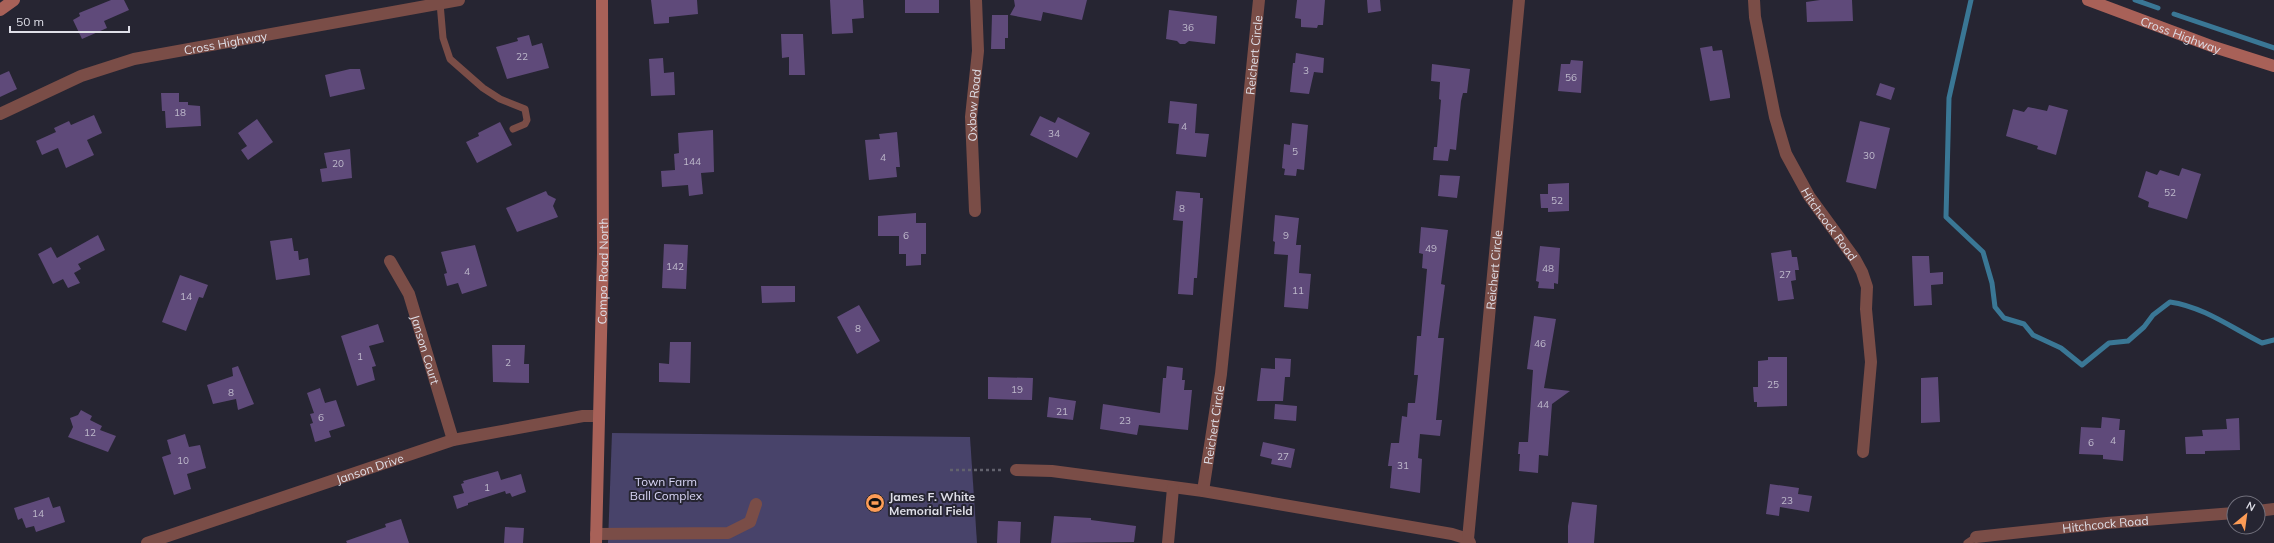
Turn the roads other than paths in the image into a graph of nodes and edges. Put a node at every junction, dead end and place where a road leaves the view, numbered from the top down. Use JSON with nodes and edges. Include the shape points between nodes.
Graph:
{"nodes":[{"id":1,"x":14,"y":0,"type":"edge"},
{"id":2,"x":459,"y":0,"type":"edge"},
{"id":3,"x":602,"y":0,"type":"edge"},
{"id":4,"x":976,"y":0,"type":"edge"},
{"id":5,"x":1259,"y":0,"type":"edge"},
{"id":6,"x":1519,"y":0,"type":"edge"},
{"id":7,"x":1754,"y":0,"type":"edge"},
{"id":8,"x":2088,"y":0,"type":"edge"},
{"id":9,"x":440,"y":3,"type":"junction"},
{"id":10,"x":0,"y":10,"type":"edge"},
{"id":11,"x":2274,"y":66,"type":"edge"},
{"id":12,"x":0,"y":114,"type":"edge"},
{"id":13,"x":513,"y":130,"type":"dead end"},
{"id":14,"x":975,"y":211,"type":"dead end"},
{"id":15,"x":390,"y":261,"type":"dead end"},
{"id":16,"x":598,"y":416,"type":"junction"},
{"id":17,"x":454,"y":440,"type":"junction"},
{"id":18,"x":1863,"y":452,"type":"dead end"},
{"id":19,"x":1016,"y":470,"type":"road end"},
{"id":20,"x":1173,"y":488,"type":"junction"},
{"id":21,"x":1203,"y":491,"type":"junction"},
{"id":22,"x":756,"y":504,"type":"dead end"},
{"id":23,"x":2226,"y":514,"type":"edge"},
{"id":24,"x":596,"y":538,"type":"edge"},
{"id":25,"x":1972,"y":540,"type":"edge"},
{"id":26,"x":1469,"y":541,"type":"edge"},
{"id":27,"x":147,"y":543,"type":"edge"},
{"id":28,"x":1168,"y":543,"type":"edge"}],
"edges":[{"from":1,"to":10,"type":"main road"},
{"from":2,"to":9,"type":"street","name":"Cross Highway"},
{"from":3,"to":16,"type":"main road","name":"Compo Road North","via":[[604,154]]},
{"from":4,"to":14,"type":"street","name":"Oxbow Road","via":[[978,51],[971,117]]},
{"from":5,"to":21,"type":"street","name":"Reichert Circle","via":[[1221,374]]},
{"from":6,"to":26,"type":"street","name":"Reichert Circle"},
{"from":7,"to":18,"type":"street","name":"Hitchcock Road","via":[[1775,118],[1786,154],[1809,196],[1855,259],[1867,287],[1866,309],[1871,362]]},
{"from":8,"to":11,"type":"main road","name":"Cross Highway","via":[[2214,47]]},
{"from":9,"to":12,"type":"street","name":"Cross Highway","via":[[134,59],[81,76]]},
{"from":9,"to":13,"type":"lane","via":[[444,43],[450,59],[483,88],[500,99],[525,109],[525,124]]},
{"from":15,"to":17,"type":"street","name":"Janson Court","via":[[410,294]]},
{"from":16,"to":17,"type":"street","name":"Janson Drive","via":[[583,416]]},
{"from":16,"to":24,"type":"main road","name":"Compo Road North"},
{"from":17,"to":27,"type":"street","name":"Janson Drive"},
{"from":19,"to":20,"type":"street","name":"Reichert Circle","via":[[1052,471]]},
{"from":20,"to":21,"type":"street","name":"Reichert Circle"},
{"from":20,"to":28,"type":"street"},
{"from":21,"to":26,"type":"street","name":"Reichert Circle","via":[[1452,534]]},
{"from":22,"to":24,"type":"street","via":[[750,522],[728,533]]},
{"from":23,"to":25,"type":"street","name":"Hitchcock Road","via":[[2107,523]]}]}
